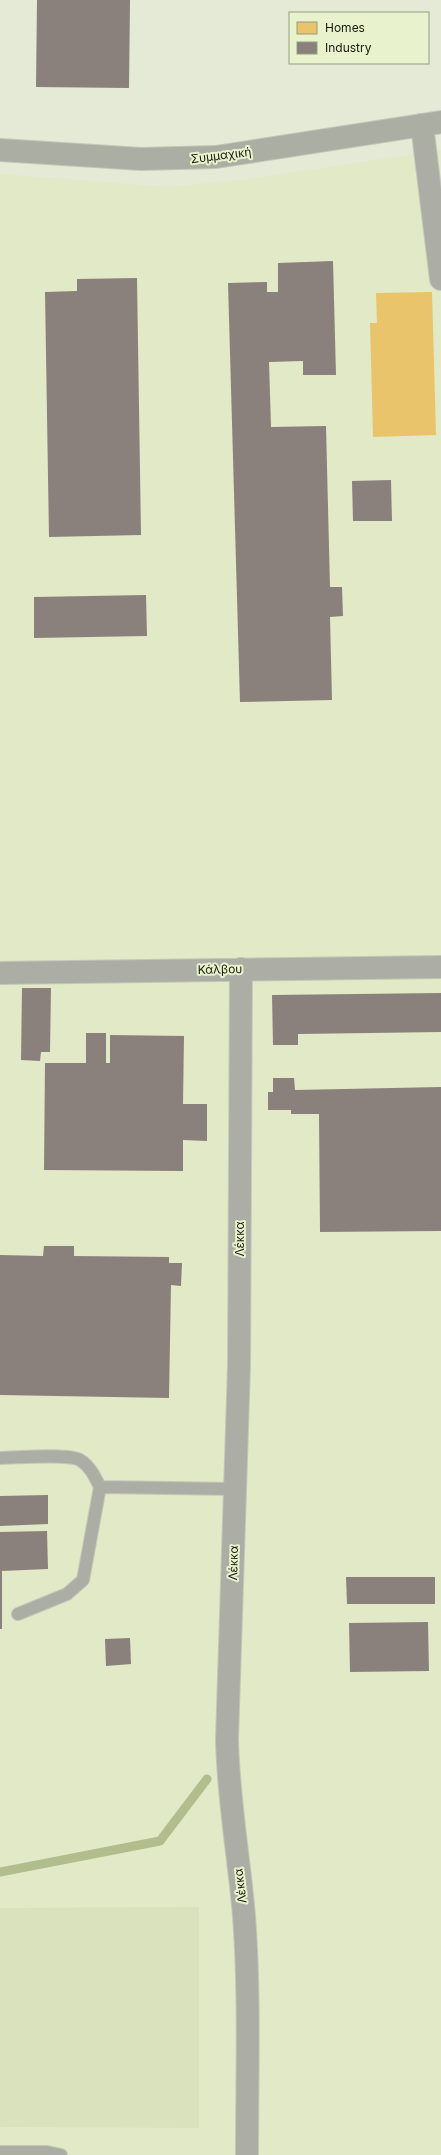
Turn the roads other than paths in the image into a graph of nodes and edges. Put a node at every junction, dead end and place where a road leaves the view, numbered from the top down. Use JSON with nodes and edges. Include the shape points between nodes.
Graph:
{"nodes":[{"id":1,"x":431,"y":123,"type":"edge"},
{"id":2,"x":0,"y":150,"type":"edge"},
{"id":3,"x":441,"y":279,"type":"edge"},
{"id":4,"x":441,"y":968,"type":"edge"},
{"id":5,"x":241,"y":969,"type":"junction"},
{"id":6,"x":0,"y":973,"type":"edge"},
{"id":7,"x":0,"y":1458,"type":"edge"},
{"id":8,"x":100,"y":1487,"type":"junction"},
{"id":9,"x":236,"y":1488,"type":"junction"},
{"id":10,"x":18,"y":1614,"type":"dead end"},
{"id":11,"x":0,"y":2152,"type":"edge"},
{"id":12,"x":61,"y":2155,"type":"edge"},
{"id":13,"x":247,"y":2155,"type":"edge"}],
"edges":[{"from":1,"to":2,"type":"street","name":"Συμμαχική","via":[[224,156],[185,159],[141,159]]},
{"from":1,"to":3,"type":"street"},
{"from":4,"to":5,"type":"street","name":"Κάλβου"},
{"from":5,"to":6,"type":"street","name":"Κάλβου"},
{"from":5,"to":9,"type":"street","name":"Λέκκα"},
{"from":7,"to":8,"type":"lane","via":[[67,1457],[79,1460],[90,1470]]},
{"from":8,"to":9,"type":"lane"},
{"from":8,"to":10,"type":"lane","via":[[83,1580],[67,1594]]},
{"from":9,"to":13,"type":"street","name":"Λέκκα","via":[[228,1774],[244,1917]]},
{"from":11,"to":12,"type":"lane","via":[[46,2152]]}]}
